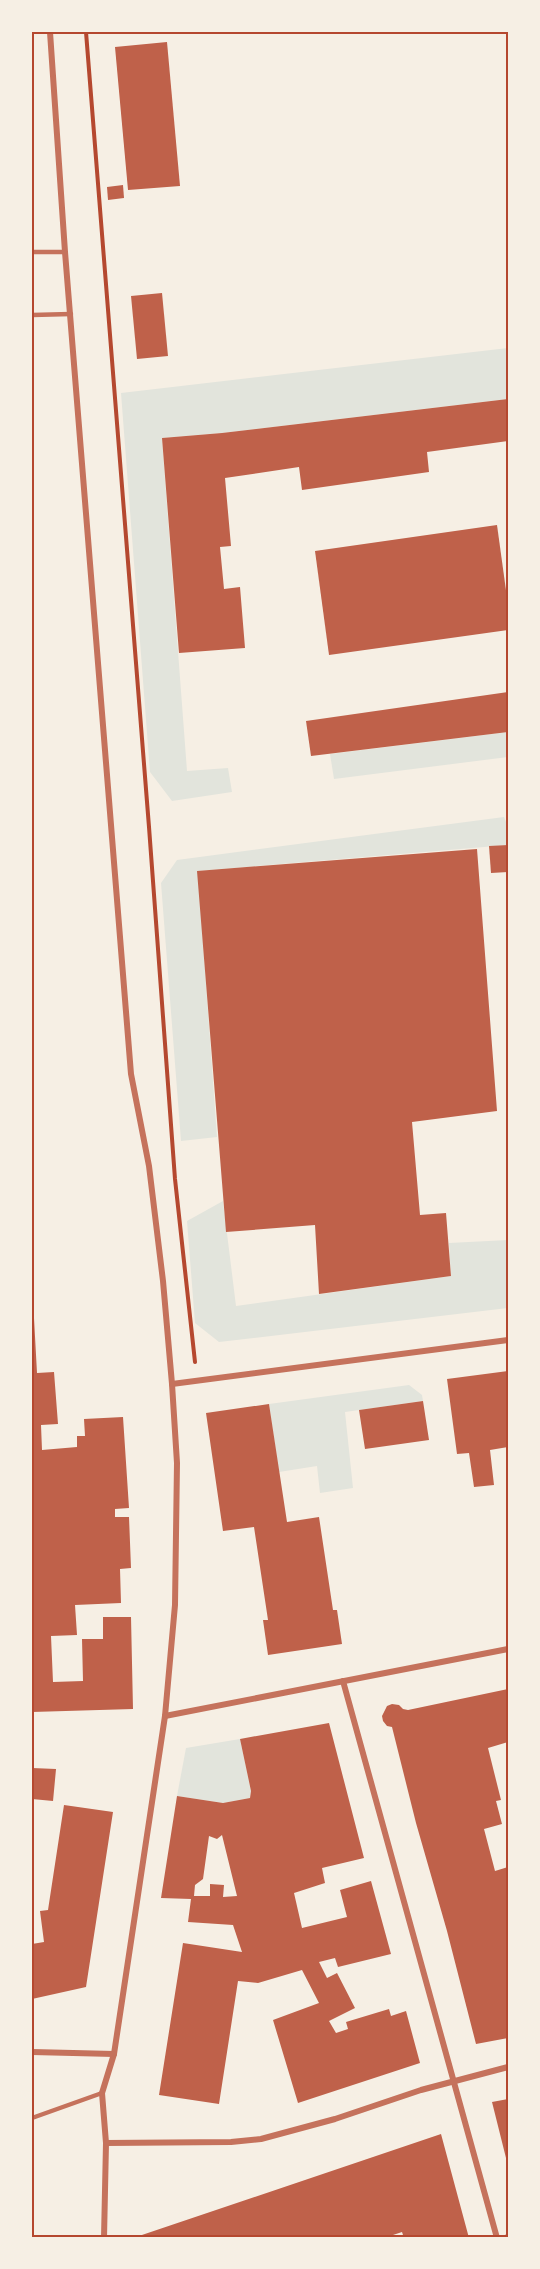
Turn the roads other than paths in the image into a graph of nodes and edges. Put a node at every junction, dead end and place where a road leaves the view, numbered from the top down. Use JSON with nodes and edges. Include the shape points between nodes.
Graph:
{"nodes":[{"id":1,"x":50,"y":32,"type":"edge"},
{"id":2,"x":32,"y":252,"type":"edge"},
{"id":3,"x":65,"y":252,"type":"junction"},
{"id":4,"x":70,"y":314,"type":"junction"},
{"id":5,"x":32,"y":315,"type":"edge"},
{"id":6,"x":508,"y":1340,"type":"edge"},
{"id":7,"x":172,"y":1384,"type":"junction"},
{"id":8,"x":508,"y":1649,"type":"edge"},
{"id":9,"x":343,"y":1681,"type":"junction"},
{"id":10,"x":165,"y":1716,"type":"junction"},
{"id":11,"x":32,"y":2052,"type":"edge"},
{"id":12,"x":114,"y":2054,"type":"junction"},
{"id":13,"x":508,"y":2067,"type":"edge"},
{"id":14,"x":454,"y":2081,"type":"junction"},
{"id":15,"x":102,"y":2093,"type":"junction"},
{"id":16,"x":32,"y":2118,"type":"edge"},
{"id":17,"x":106,"y":2143,"type":"junction"},
{"id":18,"x":508,"y":2236,"type":"edge"},
{"id":19,"x":104,"y":2238,"type":"edge"},
{"id":20,"x":497,"y":2238,"type":"edge"},
{"id":21,"x":503,"y":2238,"type":"edge"}],
"edges":[{"from":1,"to":3,"type":"street"},
{"from":2,"to":3,"type":"lane"},
{"from":3,"to":4,"type":"street"},
{"from":4,"to":5,"type":"lane"},
{"from":4,"to":7,"type":"street","via":[[131,1074],[148,1166]]},
{"from":6,"to":7,"type":"street"},
{"from":7,"to":10,"type":"street","via":[[177,1463],[175,1605]]},
{"from":8,"to":9,"type":"street"},
{"from":9,"to":10,"type":"street"},
{"from":9,"to":14,"type":"street"},
{"from":10,"to":12,"type":"street"},
{"from":11,"to":12,"type":"street"},
{"from":12,"to":15,"type":"street"},
{"from":13,"to":14,"type":"street"},
{"from":14,"to":17,"type":"street","via":[[261,2139]]},
{"from":14,"to":20,"type":"street"},
{"from":15,"to":16,"type":"lane"},
{"from":15,"to":17,"type":"street"},
{"from":17,"to":19,"type":"street"},
{"from":18,"to":21,"type":"lane"}]}
